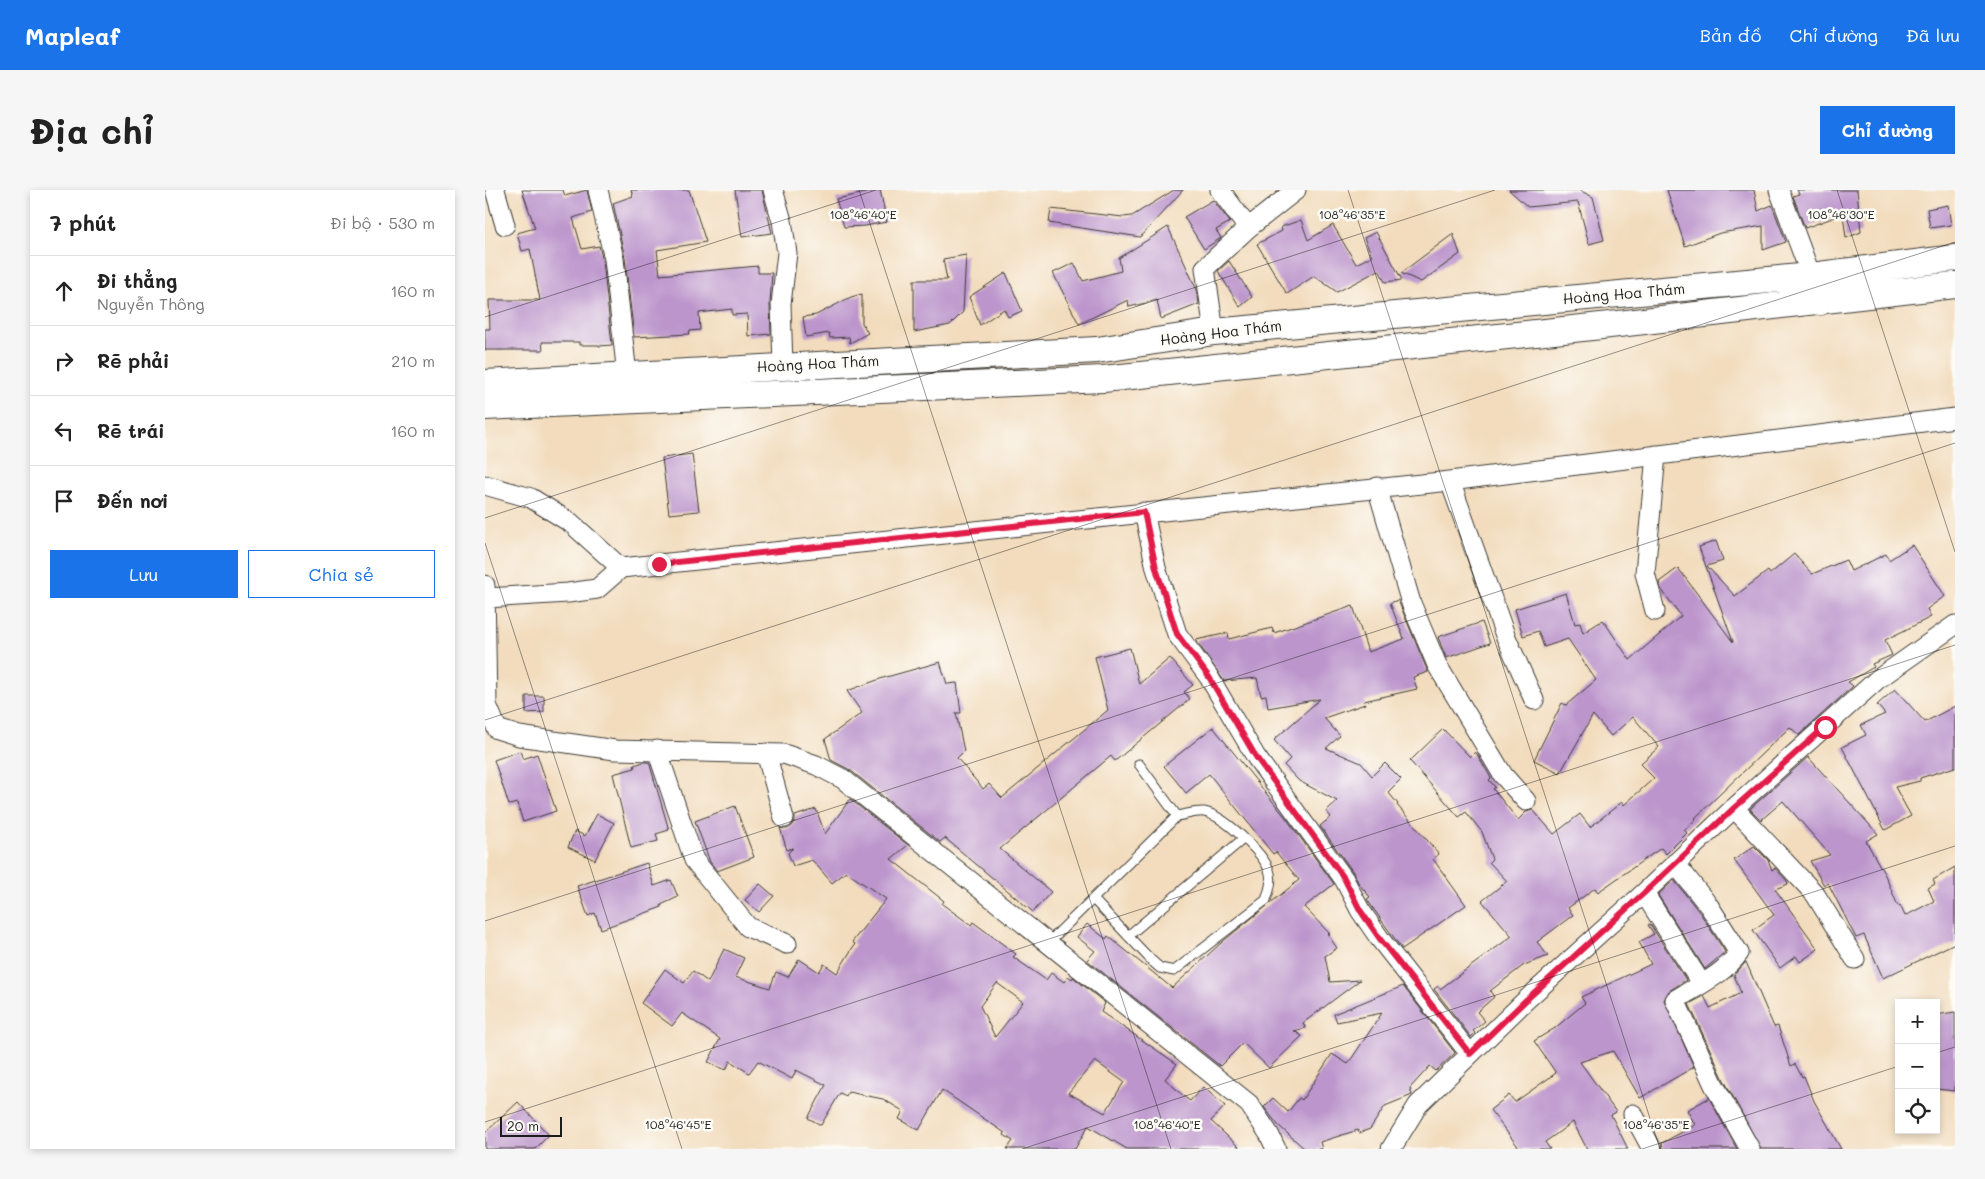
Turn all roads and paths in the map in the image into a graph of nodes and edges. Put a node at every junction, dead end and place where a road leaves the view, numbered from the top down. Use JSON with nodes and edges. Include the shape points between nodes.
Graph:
{"nodes":[{"id":1,"x":495,"y":190,"type":"edge"},
{"id":2,"x":598,"y":190,"type":"edge"},
{"id":3,"x":773,"y":190,"type":"edge"},
{"id":4,"x":1220,"y":190,"type":"edge"},
{"id":5,"x":1297,"y":190,"type":"edge"},
{"id":6,"x":1779,"y":190,"type":"edge"},
{"id":7,"x":505,"y":225,"type":"dead end"},
{"id":8,"x":1248,"y":228,"type":"junction"},
{"id":9,"x":1955,"y":258,"type":"edge"},
{"id":10,"x":1955,"y":285,"type":"edge"},
{"id":11,"x":1815,"y":289,"type":"junction"},
{"id":12,"x":1214,"y":332,"type":"junction"},
{"id":13,"x":783,"y":366,"type":"junction"},
{"id":14,"x":627,"y":375,"type":"junction"},
{"id":15,"x":485,"y":383,"type":"edge"},
{"id":16,"x":485,"y":407,"type":"edge"},
{"id":17,"x":1955,"y":418,"type":"edge"},
{"id":18,"x":1656,"y":455,"type":"junction"},
{"id":19,"x":1450,"y":480,"type":"junction"},
{"id":20,"x":485,"y":485,"type":"edge"},
{"id":21,"x":1377,"y":487,"type":"junction"},
{"id":22,"x":1144,"y":512,"type":"junction"},
{"id":23,"x":621,"y":568,"type":"junction"},
{"id":24,"x":485,"y":585,"type":"edge"},
{"id":25,"x":485,"y":598,"type":"edge"},
{"id":26,"x":1655,"y":612,"type":"dead end"},
{"id":27,"x":1955,"y":625,"type":"edge"},
{"id":28,"x":1534,"y":700,"type":"dead end"},
{"id":29,"x":657,"y":750,"type":"junction"},
{"id":30,"x":766,"y":753,"type":"junction"},
{"id":31,"x":1139,"y":764,"type":"dead end"},
{"id":32,"x":1526,"y":801,"type":"dead end"},
{"id":33,"x":1734,"y":808,"type":"junction"},
{"id":34,"x":1177,"y":816,"type":"junction"},
{"id":35,"x":784,"y":818,"type":"dead end"},
{"id":36,"x":1243,"y":839,"type":"junction"},
{"id":37,"x":1675,"y":863,"type":"junction"},
{"id":38,"x":1644,"y":893,"type":"junction"},
{"id":39,"x":1093,"y":899,"type":"junction"},
{"id":40,"x":1128,"y":936,"type":"junction"},
{"id":41,"x":1047,"y":943,"type":"junction"},
{"id":42,"x":787,"y":944,"type":"dead end"},
{"id":43,"x":1855,"y":959,"type":"dead end"},
{"id":44,"x":1701,"y":983,"type":"junction"},
{"id":45,"x":1470,"y":1054,"type":"junction"},
{"id":46,"x":1633,"y":1114,"type":"dead end"},
{"id":47,"x":1276,"y":1149,"type":"edge"},
{"id":48,"x":1391,"y":1149,"type":"edge"},
{"id":49,"x":1652,"y":1149,"type":"edge"},
{"id":50,"x":1750,"y":1149,"type":"edge"}],
"edges":[{"from":1,"to":7,"type":"street"},
{"from":2,"to":14,"type":"street","via":[[614,259]]},
{"from":3,"to":13,"type":"street","via":[[783,221],[787,254],[781,304]]},
{"from":4,"to":8,"type":"street"},
{"from":5,"to":8,"type":"street"},
{"from":6,"to":11,"type":"street"},
{"from":8,"to":12,"type":"street","via":[[1205,268]]},
{"from":9,"to":11,"type":"main road","name":"Hoàng Hoa Thám"},
{"from":10,"to":11,"type":"main road","name":"Hoàng Hoa Thám"},
{"from":11,"to":12,"type":"main road","name":"Hoàng Hoa Thám"},
{"from":11,"to":16,"type":"main road","name":"Hoàng Hoa Thám","via":[[1103,379]]},
{"from":12,"to":13,"type":"main road","name":"Hoàng Hoa Thám","via":[[1097,350]]},
{"from":13,"to":14,"type":"main road","name":"Hoàng Hoa Thám"},
{"from":14,"to":15,"type":"main road","name":"Hoàng Hoa Thám"},
{"from":17,"to":18,"type":"street"},
{"from":18,"to":19,"type":"street"},
{"from":18,"to":26,"type":"street","via":[[1645,573]]},
{"from":19,"to":21,"type":"street"},
{"from":19,"to":28,"type":"street","via":[[1505,635]]},
{"from":20,"to":23,"type":"street","via":[[531,498],[571,522]]},
{"from":21,"to":22,"type":"street"},
{"from":21,"to":32,"type":"street","via":[[1411,603],[1437,665],[1503,775]]},
{"from":22,"to":23,"type":"street"},
{"from":22,"to":45,"type":"street","via":[[1156,568],[1177,634],[1209,677],[1256,757],[1344,878],[1380,939]]},
{"from":23,"to":25,"type":"street","via":[[597,589],[568,594]]},
{"from":24,"to":25,"type":"street"},
{"from":25,"to":29,"type":"street","via":[[487,705],[497,729],[519,736],[615,750]]},
{"from":27,"to":33,"type":"street","via":[[1878,679]]},
{"from":29,"to":30,"type":"street"},
{"from":29,"to":42,"type":"street","via":[[694,860],[748,927]]},
{"from":30,"to":35,"type":"street"},
{"from":30,"to":41,"type":"street","via":[[784,754],[816,765],[843,780]]},
{"from":31,"to":34,"type":"lane"},
{"from":33,"to":37,"type":"street"},
{"from":33,"to":43,"type":"street","via":[[1815,894]]},
{"from":34,"to":36,"type":"lane","via":[[1204,812],[1223,820]]},
{"from":34,"to":39,"type":"lane"},
{"from":36,"to":40,"type":"lane"},
{"from":36,"to":40,"type":"lane","via":[[1261,856],[1270,871],[1271,884],[1266,900],[1174,971],[1160,968]]},
{"from":37,"to":38,"type":"street"},
{"from":37,"to":44,"type":"street","via":[[1709,906],[1739,953],[1721,972]]},
{"from":38,"to":44,"type":"street"},
{"from":38,"to":45,"type":"street"},
{"from":39,"to":40,"type":"lane"},
{"from":39,"to":41,"type":"lane"},
{"from":41,"to":47,"type":"street","via":[[1249,1104]]},
{"from":44,"to":50,"type":"street","via":[[1675,1000],[1714,1086]]},
{"from":45,"to":48,"type":"street","via":[[1418,1106]]},
{"from":46,"to":49,"type":"street"}]}
